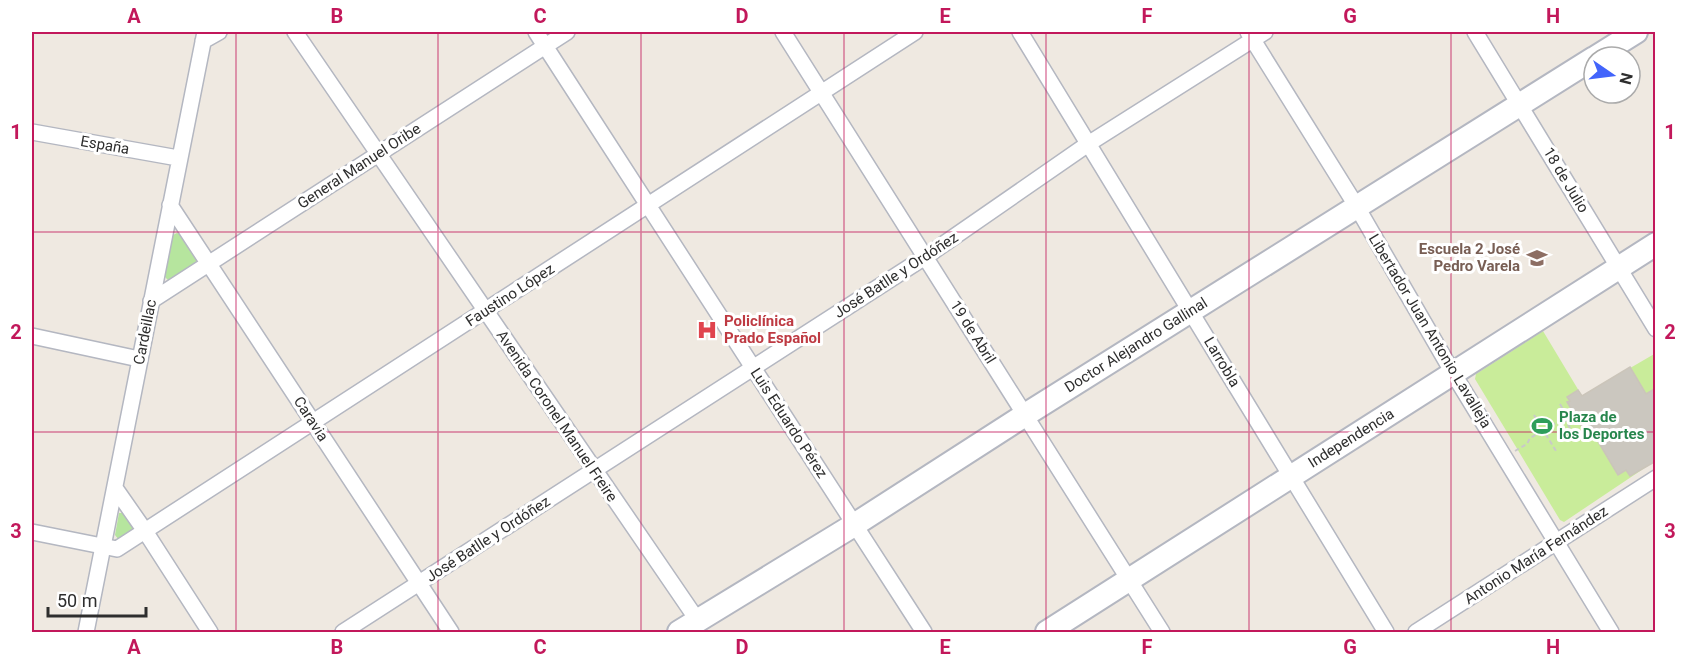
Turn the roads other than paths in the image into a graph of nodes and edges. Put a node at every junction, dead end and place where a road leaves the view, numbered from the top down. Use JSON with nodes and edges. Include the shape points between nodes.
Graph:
{"nodes":[{"id":1,"x":219,"y":32,"type":"edge"},
{"id":2,"x":295,"y":32,"type":"edge"},
{"id":3,"x":536,"y":32,"type":"edge"},
{"id":4,"x":567,"y":32,"type":"edge"},
{"id":5,"x":783,"y":32,"type":"edge"},
{"id":6,"x":915,"y":32,"type":"edge"},
{"id":7,"x":1020,"y":32,"type":"edge"},
{"id":8,"x":1475,"y":32,"type":"edge"},
{"id":9,"x":1636,"y":32,"type":"edge"},
{"id":10,"x":1255,"y":34,"type":"edge"},
{"id":11,"x":204,"y":36,"type":"edge"},
{"id":12,"x":545,"y":45,"type":"junction"},
{"id":13,"x":1616,"y":45,"type":"edge"},
{"id":14,"x":1582,"y":66,"type":"edge"},
{"id":15,"x":822,"y":93,"type":"junction"},
{"id":16,"x":1521,"y":105,"type":"junction"},
{"id":17,"x":32,"y":132,"type":"edge"},
{"id":18,"x":1088,"y":144,"type":"junction"},
{"id":19,"x":378,"y":154,"type":"junction"},
{"id":20,"x":178,"y":158,"type":"junction"},
{"id":21,"x":170,"y":205,"type":"junction"},
{"id":22,"x":647,"y":206,"type":"junction"},
{"id":23,"x":1356,"y":207,"type":"junction"},
{"id":24,"x":1656,"y":244,"type":"edge"},
{"id":25,"x":925,"y":257,"type":"junction"},
{"id":26,"x":210,"y":263,"type":"junction"},
{"id":27,"x":1619,"y":267,"type":"junction"},
{"id":28,"x":151,"y":301,"type":"junction"},
{"id":29,"x":486,"y":310,"type":"junction"},
{"id":30,"x":1191,"y":311,"type":"junction"},
{"id":31,"x":1656,"y":329,"type":"edge"},
{"id":32,"x":32,"y":336,"type":"edge"},
{"id":33,"x":139,"y":359,"type":"junction"},
{"id":34,"x":753,"y":367,"type":"junction"},
{"id":35,"x":1453,"y":373,"type":"junction"},
{"id":36,"x":1025,"y":415,"type":"junction"},
{"id":37,"x":312,"y":422,"type":"junction"},
{"id":38,"x":594,"y":470,"type":"junction"},
{"id":39,"x":1291,"y":476,"type":"junction"},
{"id":40,"x":1656,"y":478,"type":"edge"},
{"id":41,"x":115,"y":488,"type":"junction"},
{"id":42,"x":854,"y":525,"type":"junction"},
{"id":43,"x":145,"y":531,"type":"junction"},
{"id":44,"x":32,"y":532,"type":"edge"},
{"id":45,"x":1557,"y":541,"type":"junction"},
{"id":46,"x":102,"y":546,"type":"junction"},
{"id":47,"x":1129,"y":581,"type":"junction"},
{"id":48,"x":420,"y":584,"type":"junction"},
{"id":49,"x":694,"y":629,"type":"edge"},
{"id":50,"x":86,"y":633,"type":"edge"},
{"id":51,"x":210,"y":633,"type":"edge"},
{"id":52,"x":343,"y":633,"type":"edge"},
{"id":53,"x":451,"y":633,"type":"edge"},
{"id":54,"x":924,"y":633,"type":"edge"},
{"id":55,"x":1047,"y":633,"type":"edge"},
{"id":56,"x":1162,"y":633,"type":"edge"},
{"id":57,"x":1386,"y":633,"type":"edge"},
{"id":58,"x":1416,"y":633,"type":"edge"},
{"id":59,"x":1611,"y":633,"type":"edge"}],
"edges":[{"from":1,"to":11,"type":"street"},
{"from":2,"to":19,"type":"street","name":"Avenida Coronel Manuel Freire"},
{"from":3,"to":12,"type":"street","name":"Luis Eduardo Pérez"},
{"from":4,"to":12,"type":"street","name":"General Manuel Oribe"},
{"from":5,"to":15,"type":"street","name":"19 de Abril"},
{"from":6,"to":15,"type":"street","name":"Faustino López"},
{"from":7,"to":18,"type":"street","name":"Larrobla"},
{"from":8,"to":16,"type":"street","name":"18 de Julio"},
{"from":9,"to":13,"type":"street","name":"Doctor Alejandro Gallinal"},
{"from":10,"to":18,"type":"street","name":"José Batlle y Ordóñez"},
{"from":10,"to":23,"type":"street","name":"Libertador Juan Antonio Lavalleja"},
{"from":11,"to":20,"type":"street","name":"Cardeillac"},
{"from":12,"to":19,"type":"street","name":"General Manuel Oribe"},
{"from":12,"to":22,"type":"street","name":"Luis Eduardo Pérez"},
{"from":14,"to":16,"type":"street","name":"Doctor Alejandro Gallinal"},
{"from":15,"to":22,"type":"street","name":"Faustino López"},
{"from":15,"to":25,"type":"street","name":"19 de Abril"},
{"from":16,"to":23,"type":"street","name":"Doctor Alejandro Gallinal"},
{"from":16,"to":27,"type":"street","name":"18 de Julio"},
{"from":17,"to":20,"type":"street","name":"España"},
{"from":18,"to":25,"type":"street","name":"José Batlle y Ordóñez"},
{"from":18,"to":30,"type":"street","name":"Larrobla"},
{"from":19,"to":26,"type":"street","name":"General Manuel Oribe"},
{"from":19,"to":29,"type":"street","name":"Avenida Coronel Manuel Freire"},
{"from":20,"to":21,"type":"street","name":"Cardeillac"},
{"from":21,"to":26,"type":"street","name":"Caravia"},
{"from":21,"to":28,"type":"street","name":"Cardeillac"},
{"from":22,"to":29,"type":"street","name":"Faustino López"},
{"from":22,"to":34,"type":"street","name":"Luis Eduardo Pérez"},
{"from":23,"to":30,"type":"street","name":"Doctor Alejandro Gallinal"},
{"from":23,"to":35,"type":"street","name":"Libertador Juan Antonio Lavalleja"},
{"from":24,"to":27,"type":"street","name":"Independencia"},
{"from":25,"to":34,"type":"street","name":"José Batlle y Ordóñez"},
{"from":25,"to":36,"type":"street","name":"19 de Abril"},
{"from":26,"to":28,"type":"street","name":"General Manuel Oribe"},
{"from":26,"to":37,"type":"street","name":"Caravia"},
{"from":27,"to":31,"type":"street","name":"18 de Julio"},
{"from":27,"to":35,"type":"street","name":"Independencia"},
{"from":28,"to":33,"type":"street","name":"Cardeillac"},
{"from":29,"to":37,"type":"street","name":"Faustino López"},
{"from":29,"to":38,"type":"street","name":"Avenida Coronel Manuel Freire"},
{"from":30,"to":36,"type":"street","name":"Doctor Alejandro Gallinal"},
{"from":30,"to":39,"type":"street","name":"Larrobla"},
{"from":32,"to":33,"type":"street"},
{"from":33,"to":41,"type":"street","name":"Cardeillac"},
{"from":34,"to":38,"type":"street","name":"José Batlle y Ordóñez"},
{"from":34,"to":42,"type":"street","name":"Luis Eduardo Pérez"},
{"from":35,"to":39,"type":"street","name":"Independencia"},
{"from":35,"to":45,"type":"street","name":"Libertador Juan Antonio Lavalleja"},
{"from":36,"to":42,"type":"street","name":"Doctor Alejandro Gallinal"},
{"from":36,"to":47,"type":"street","name":"19 de Abril"},
{"from":37,"to":43,"type":"street","name":"Faustino López"},
{"from":37,"to":48,"type":"street","name":"Caravia"},
{"from":38,"to":48,"type":"street","name":"José Batlle y Ordóñez"},
{"from":38,"to":49,"type":"street","name":"Avenida Coronel Manuel Freire"},
{"from":39,"to":47,"type":"street","name":"Independencia"},
{"from":39,"to":57,"type":"street","name":"Larrobla"},
{"from":40,"to":45,"type":"street","name":"Antonio María Fernández"},
{"from":41,"to":43,"type":"street"},
{"from":41,"to":46,"type":"street","name":"Cardeillac"},
{"from":42,"to":49,"type":"street","name":"Doctor Alejandro Gallinal"},
{"from":42,"to":54,"type":"street","name":"Luis Eduardo Pérez"},
{"from":43,"to":46,"type":"street","name":"Faustino López","via":[[117,549]]},
{"from":43,"to":51,"type":"street"},
{"from":44,"to":46,"type":"street"},
{"from":45,"to":58,"type":"street","name":"Antonio María Fernández"},
{"from":45,"to":59,"type":"street","name":"Libertador Juan Antonio Lavalleja"},
{"from":46,"to":50,"type":"street","name":"Cardeillac"},
{"from":47,"to":55,"type":"street","name":"Independencia"},
{"from":47,"to":56,"type":"street","name":"19 de Abril"},
{"from":48,"to":52,"type":"street","name":"José Batlle y Ordóñez"},
{"from":48,"to":53,"type":"street","name":"Caravia"}]}
